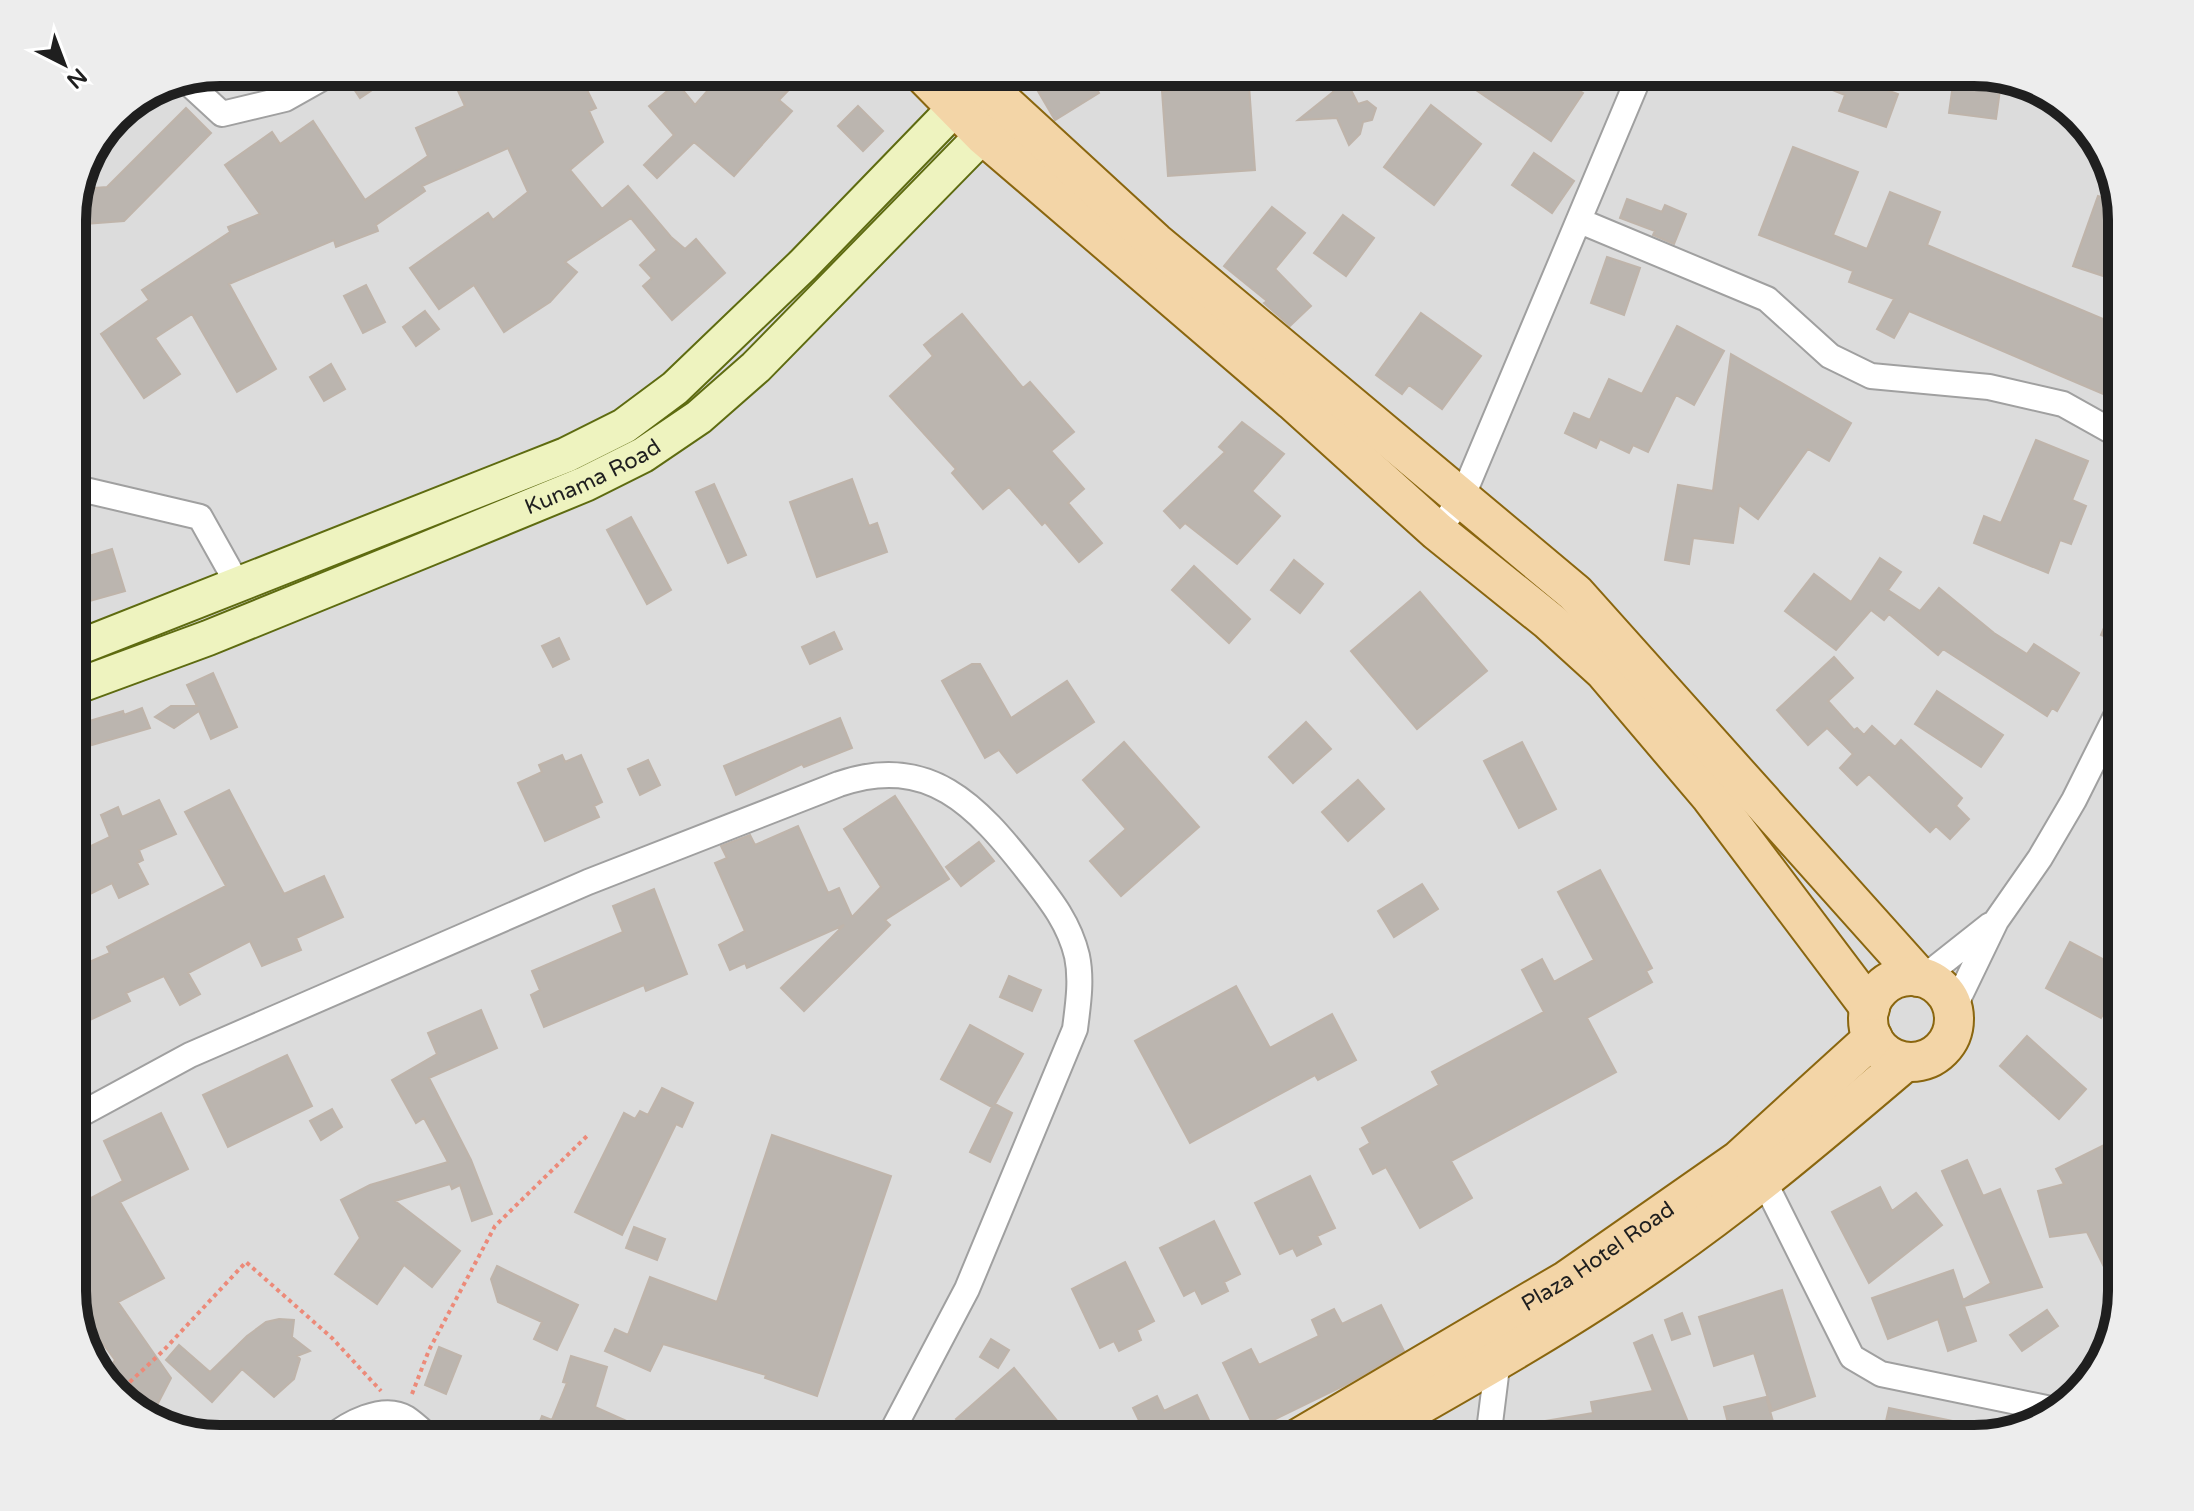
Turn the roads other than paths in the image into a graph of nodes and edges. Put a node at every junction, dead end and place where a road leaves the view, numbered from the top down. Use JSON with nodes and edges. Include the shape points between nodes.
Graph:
{"nodes":[{"id":1,"x":308,"y":86,"type":"edge"},
{"id":2,"x":934,"y":86,"type":"edge"},
{"id":3,"x":980,"y":86,"type":"edge"},
{"id":4,"x":987,"y":86,"type":"edge"},
{"id":5,"x":995,"y":86,"type":"edge"},
{"id":6,"x":1635,"y":86,"type":"edge"},
{"id":7,"x":195,"y":89,"type":"edge"},
{"id":8,"x":955,"y":108,"type":"junction"},
{"id":9,"x":983,"y":135,"type":"junction"},
{"id":10,"x":1580,"y":221,"type":"junction"},
{"id":11,"x":2108,"y":429,"type":"edge"},
{"id":12,"x":86,"y":490,"type":"edge"},
{"id":13,"x":1461,"y":500,"type":"junction"},
{"id":14,"x":1437,"y":531,"type":"junction"},
{"id":15,"x":237,"y":583,"type":"junction"},
{"id":16,"x":86,"y":644,"type":"edge"},
{"id":17,"x":86,"y":683,"type":"edge"},
{"id":18,"x":2108,"y":732,"type":"edge"},
{"id":19,"x":1996,"y":921,"type":"junction"},
{"id":20,"x":1921,"y":977,"type":"junction"},
{"id":21,"x":1953,"y":1010,"type":"junction"},
{"id":22,"x":1871,"y":1023,"type":"junction"},
{"id":23,"x":1905,"y":1062,"type":"junction"},
{"id":24,"x":86,"y":1111,"type":"edge"},
{"id":25,"x":1763,"y":1179,"type":"junction"},
{"id":26,"x":1498,"y":1359,"type":"junction"},
{"id":27,"x":2040,"y":1407,"type":"edge"},
{"id":28,"x":349,"y":1425,"type":"edge"},
{"id":29,"x":414,"y":1425,"type":"edge"},
{"id":30,"x":895,"y":1425,"type":"edge"},
{"id":31,"x":1321,"y":1425,"type":"edge"},
{"id":32,"x":1384,"y":1425,"type":"edge"},
{"id":33,"x":1490,"y":1425,"type":"edge"}],
"edges":[{"from":1,"to":7,"type":"street","via":[[285,99],[222,114]]},
{"from":2,"to":8,"type":"main road"},
{"from":3,"to":8,"type":"main road","name":"Kunama Road"},
{"from":4,"to":9,"type":"main road","name":"Kunama Road"},
{"from":5,"to":13,"type":"main road","via":[[1122,213]]},
{"from":6,"to":10,"type":"street"},
{"from":8,"to":9,"type":"main road"},
{"from":8,"to":15,"type":"main road","name":"Kunama Road","via":[[736,332],[624,426],[566,455]]},
{"from":9,"to":14,"type":"main road"},
{"from":9,"to":17,"type":"main road","name":"Kunama Road","via":[[756,367],[699,417],[643,455],[571,490]]},
{"from":10,"to":11,"type":"street","via":[[1767,299],[1830,356],[1871,376],[1989,387],[2063,404]]},
{"from":10,"to":13,"type":"street"},
{"from":12,"to":15,"type":"street","via":[[200,517]]},
{"from":13,"to":14,"type":"street"},
{"from":13,"to":20,"type":"main road","via":[[1575,593]]},
{"from":14,"to":22,"type":"main road","via":[[1604,671],[1701,785]]},
{"from":15,"to":16,"type":"main road","name":"Kunama Road"},
{"from":18,"to":19,"type":"street","via":[[2068,812]]},
{"from":19,"to":20,"type":"street"},
{"from":19,"to":21,"type":"street"},
{"from":20,"to":21,"type":"main road","via":[[1939,986]]},
{"from":20,"to":22,"type":"main road","via":[[1888,983],[1877,994]]},
{"from":21,"to":23,"type":"main road","via":[[1952,1030],[1942,1048],[1925,1060]]},
{"from":22,"to":23,"type":"main road","via":[[1886,1054]]},
{"from":22,"to":31,"type":"main road","name":"Plaza Hotel Road","via":[[1739,1160],[1567,1280]]},
{"from":23,"to":25,"type":"main road","name":"Plaza Hotel Road"},
{"from":24,"to":30,"type":"street","via":[[190,1055],[588,882],[839,784],[871,773],[909,776],[947,790],[992,825],[1064,917],[1077,956],[1080,991],[1075,1029],[967,1289]]},
{"from":25,"to":26,"type":"main road","name":"Plaza Hotel Road","via":[[1657,1260]]},
{"from":25,"to":27,"type":"street","via":[[1859,1363],[1881,1374]]},
{"from":26,"to":32,"type":"main road","name":"Plaza Hotel Road"},
{"from":26,"to":33,"type":"street"},
{"from":28,"to":29,"type":"street","via":[[380,1413],[403,1416]]}]}
